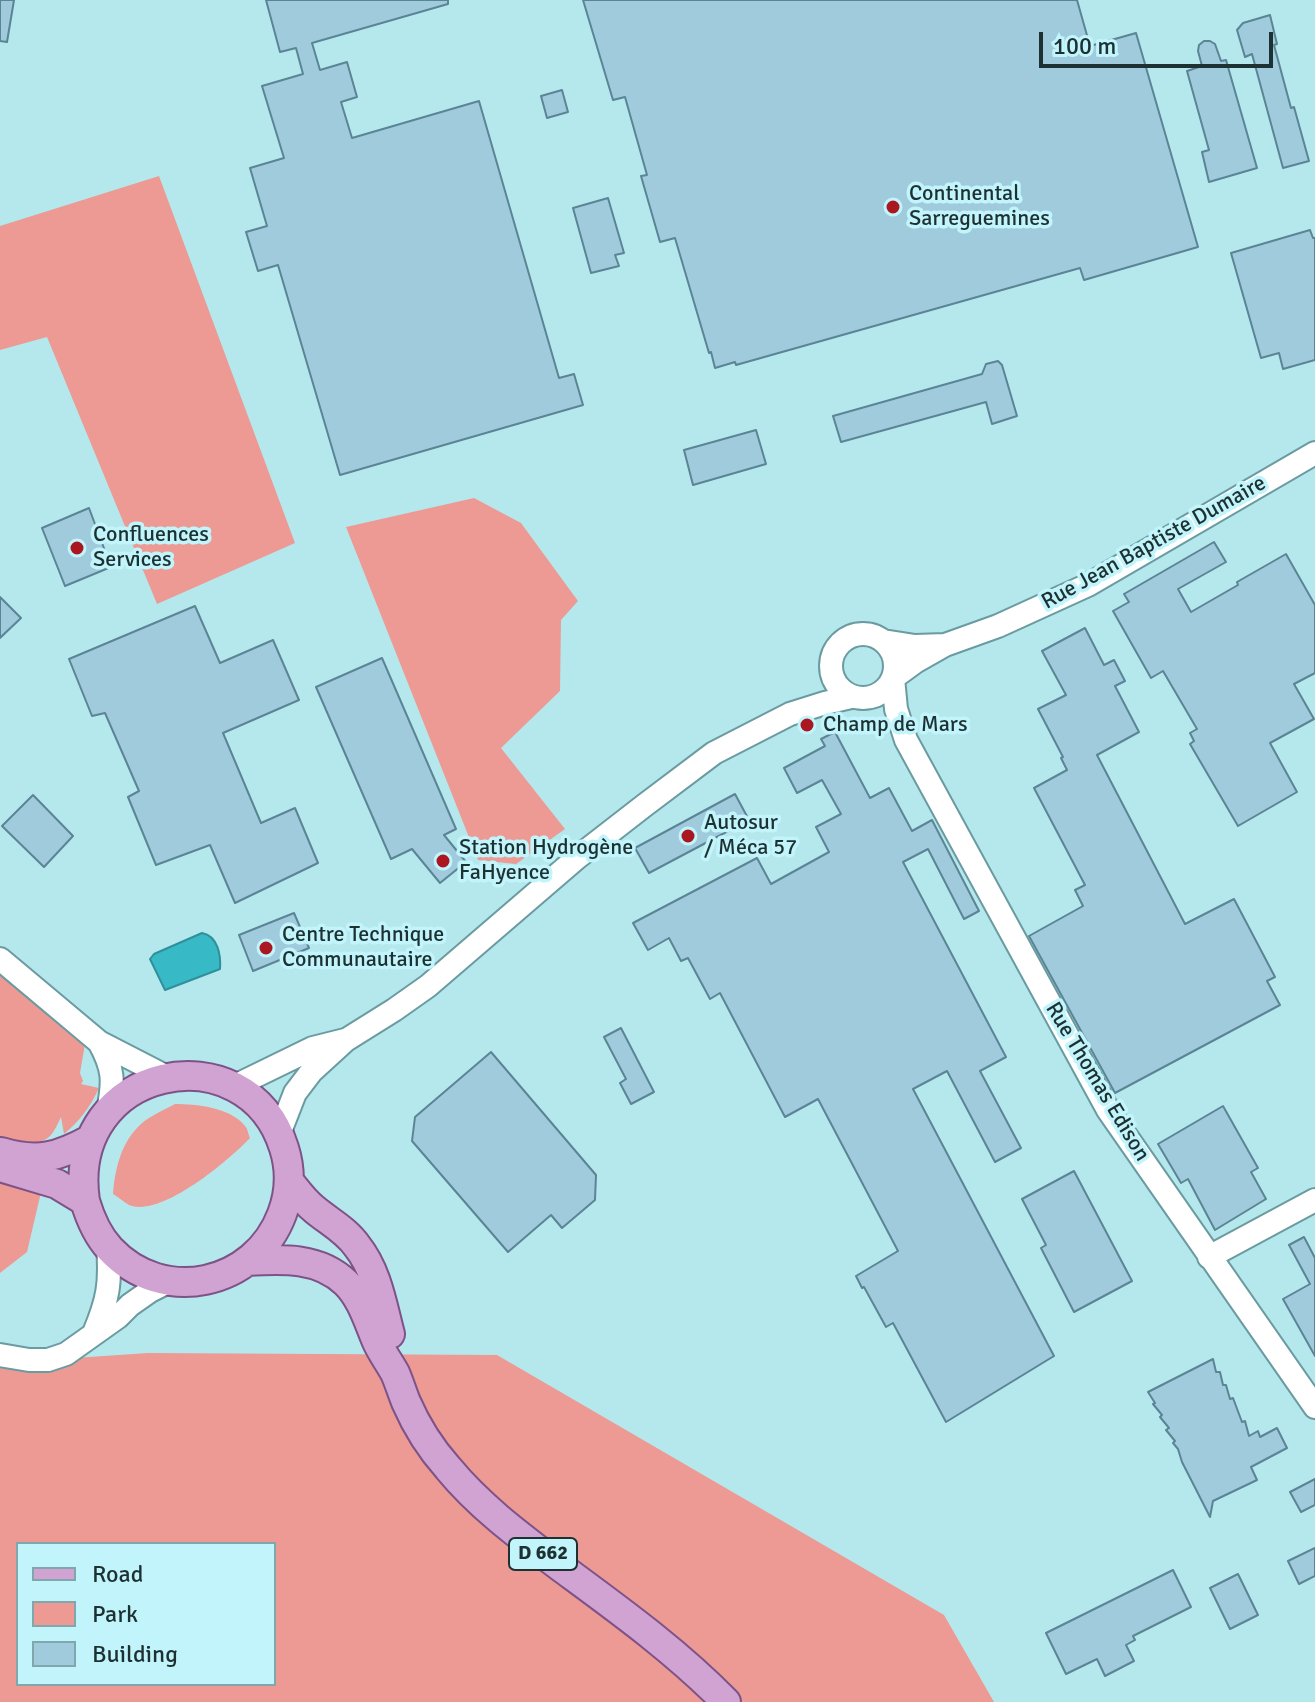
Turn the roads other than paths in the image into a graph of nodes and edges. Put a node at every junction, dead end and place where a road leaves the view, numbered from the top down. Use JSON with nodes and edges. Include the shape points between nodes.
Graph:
{"nodes":[{"id":1,"x":1315,"y":453,"type":"edge"},
{"id":2,"x":883,"y":641,"type":"junction"},
{"id":3,"x":945,"y":645,"type":"junction"},
{"id":4,"x":830,"y":665,"type":"junction"},
{"id":5,"x":893,"y":678,"type":"junction"},
{"id":6,"x":856,"y":698,"type":"junction"},
{"id":7,"x":790,"y":714,"type":"junction"},
{"id":8,"x":906,"y":740,"type":"junction"},
{"id":9,"x":0,"y":959,"type":"edge"},
{"id":10,"x":346,"y":1040,"type":"junction"},
{"id":11,"x":99,"y":1042,"type":"junction"},
{"id":12,"x":167,"y":1077,"type":"junction"},
{"id":13,"x":233,"y":1087,"type":"junction"},
{"id":14,"x":108,"y":1111,"type":"junction"},
{"id":15,"x":279,"y":1134,"type":"junction"},
{"id":16,"x":91,"y":1139,"type":"junction"},
{"id":17,"x":0,"y":1152,"type":"edge"},
{"id":18,"x":0,"y":1167,"type":"edge"},
{"id":19,"x":289,"y":1181,"type":"junction"},
{"id":20,"x":1315,"y":1200,"type":"edge"},
{"id":21,"x":85,"y":1201,"type":"junction"},
{"id":22,"x":108,"y":1247,"type":"junction"},
{"id":23,"x":1209,"y":1257,"type":"junction"},
{"id":24,"x":248,"y":1261,"type":"junction"},
{"id":25,"x":170,"y":1281,"type":"junction"},
{"id":26,"x":94,"y":1333,"type":"junction"},
{"id":27,"x":0,"y":1355,"type":"edge"},
{"id":28,"x":395,"y":1374,"type":"junction"},
{"id":29,"x":1315,"y":1407,"type":"edge"},
{"id":30,"x":726,"y":1702,"type":"edge"}],
"edges":[{"from":1,"to":3,"type":"street","name":"Rue Jean Baptiste Dumaire","via":[[1088,585]]},
{"from":2,"to":3,"type":"street","name":"Rue Jean Baptiste Dumaire"},
{"from":2,"to":4,"type":"street","via":[[853,635],[837,647]]},
{"from":2,"to":5,"type":"street","via":[[894,658]]},
{"from":3,"to":5,"type":"street","name":"Rue Jean Baptiste Dumaire"},
{"from":4,"to":6,"type":"street","via":[[835,684]]},
{"from":4,"to":7,"type":"street","via":[[816,692]]},
{"from":5,"to":6,"type":"street","via":[[881,694]]},
{"from":5,"to":8,"type":"street","name":"Rue Thomas Edison"},
{"from":6,"to":7,"type":"street"},
{"from":6,"to":8,"type":"street","name":"Rue Thomas Edison","via":[[883,713]]},
{"from":7,"to":10,"type":"street","via":[[714,753],[578,857],[428,986]]},
{"from":8,"to":23,"type":"street","name":"Rue Thomas Edison","via":[[1108,1110]]},
{"from":9,"to":11,"type":"street"},
{"from":10,"to":13,"type":"street","via":[[313,1048]]},
{"from":10,"to":15,"type":"street","via":[[295,1093]]},
{"from":11,"to":12,"type":"street"},
{"from":11,"to":14,"type":"street","via":[[112,1072]]},
{"from":12,"to":13,"type":"main road","via":[[201,1077]]},
{"from":12,"to":14,"type":"main road","via":[[135,1089]]},
{"from":13,"to":15,"type":"main road","via":[[259,1107]]},
{"from":14,"to":16,"type":"main road"},
{"from":15,"to":19,"type":"main road"},
{"from":16,"to":17,"type":"main road","via":[[46,1158]]},
{"from":16,"to":21,"type":"main road","via":[[83,1169]]},
{"from":18,"to":21,"type":"main road","via":[[57,1184]]},
{"from":19,"to":24,"type":"main road","via":[[278,1226]]},
{"from":19,"to":28,"type":"main road","number":"D 662","via":[[357,1244],[370,1267],[392,1340]]},
{"from":20,"to":23,"type":"street"},
{"from":21,"to":22,"type":"main road"},
{"from":22,"to":25,"type":"main road","via":[[136,1270]]},
{"from":22,"to":26,"type":"street","via":[[109,1287]]},
{"from":23,"to":29,"type":"street","name":"Rue Thomas Edison"},
{"from":24,"to":25,"type":"main road","via":[[211,1279]]},
{"from":24,"to":28,"type":"main road","number":"D 662","via":[[302,1261],[344,1282],[364,1308]]},
{"from":25,"to":26,"type":"street"},
{"from":26,"to":27,"type":"street","via":[[48,1360]]},
{"from":28,"to":30,"type":"main road","number":"D 662","via":[[421,1432],[468,1491],[674,1653]]}]}
